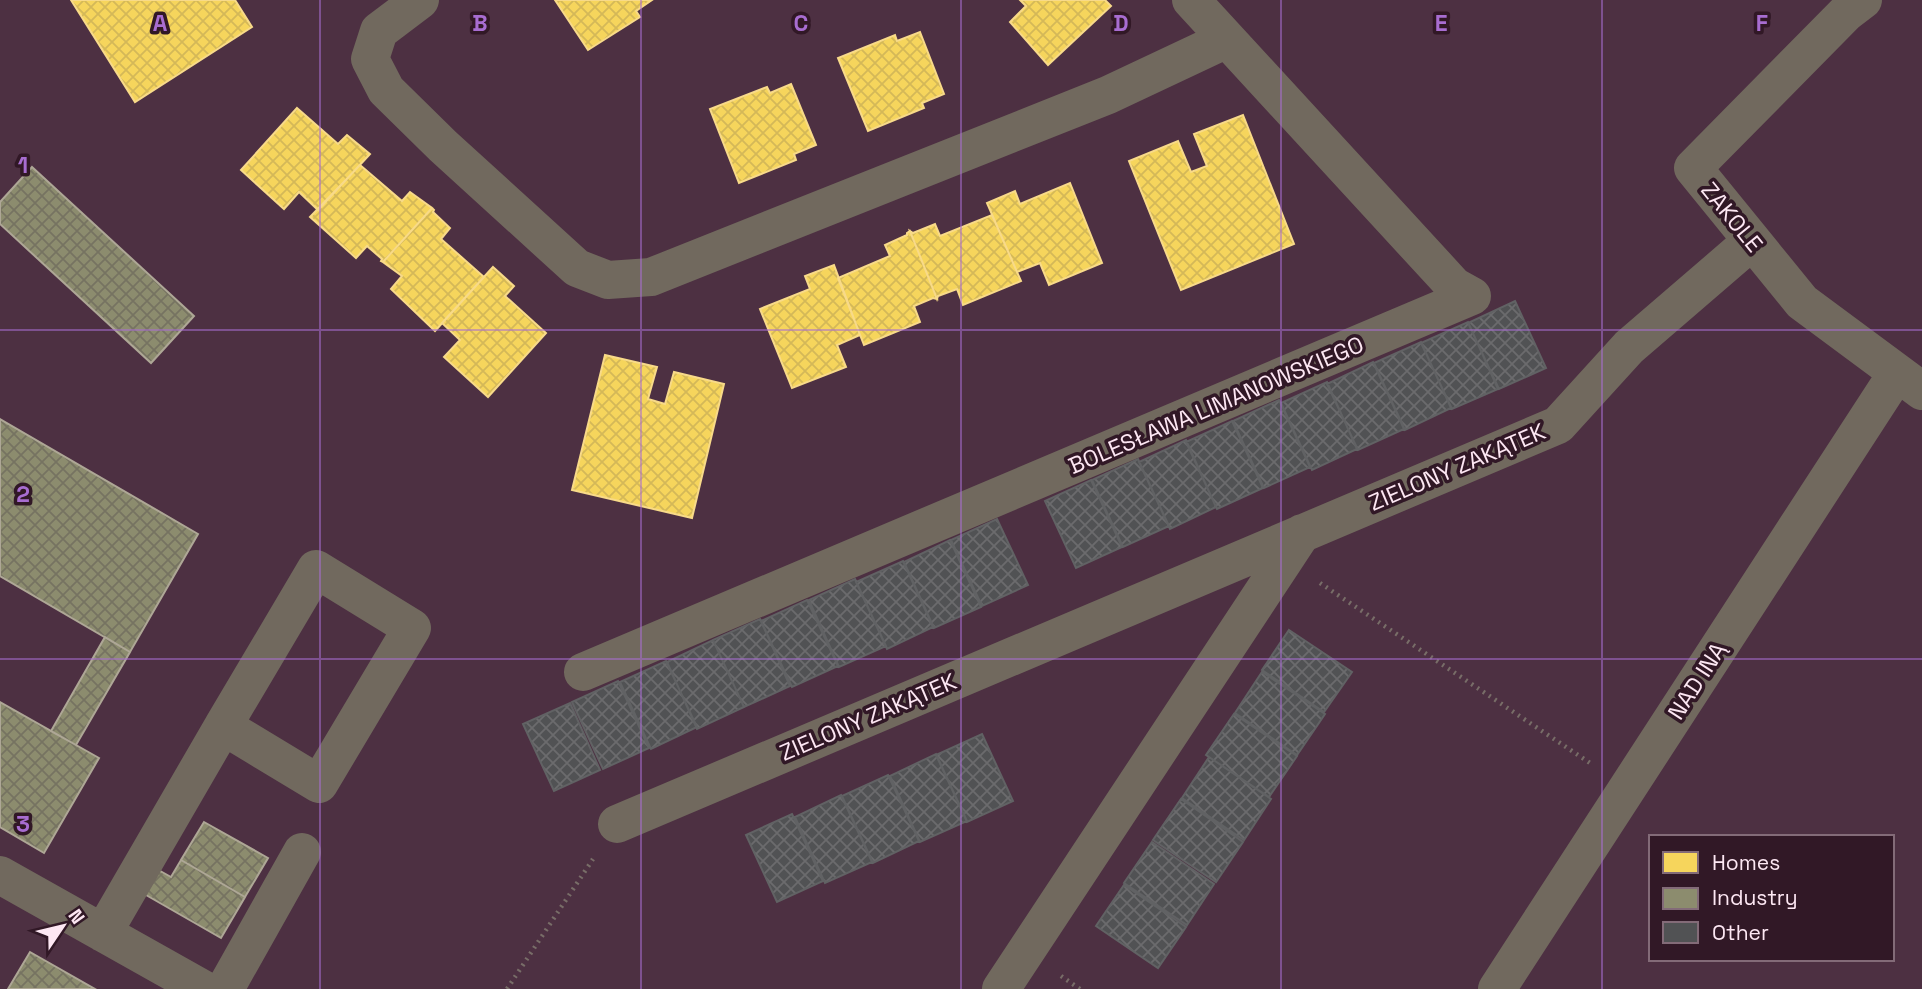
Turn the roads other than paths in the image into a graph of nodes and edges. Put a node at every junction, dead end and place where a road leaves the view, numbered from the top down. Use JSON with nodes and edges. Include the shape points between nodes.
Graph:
{"nodes":[{"id":1,"x":420,"y":0,"type":"edge"},
{"id":2,"x":1191,"y":0,"type":"edge"},
{"id":3,"x":1863,"y":0,"type":"edge"},
{"id":4,"x":1227,"y":39,"type":"junction"},
{"id":5,"x":1752,"y":241,"type":"junction"},
{"id":6,"x":1910,"y":382,"type":"edge"},
{"id":7,"x":1294,"y":546,"type":"junction"},
{"id":8,"x":583,"y":672,"type":"dead end"},
{"id":9,"x":223,"y":726,"type":"junction"},
{"id":10,"x":617,"y":824,"type":"road end"},
{"id":11,"x":302,"y":852,"type":"dead end"},
{"id":12,"x":0,"y":875,"type":"edge"},
{"id":13,"x":103,"y":933,"type":"junction"},
{"id":14,"x":204,"y":989,"type":"edge"},
{"id":15,"x":225,"y":989,"type":"edge"},
{"id":16,"x":1001,"y":989,"type":"edge"},
{"id":17,"x":1497,"y":989,"type":"edge"}],
"edges":[{"from":1,"to":4,"type":"street","via":[[379,32],[370,59],[386,90],[577,268],[608,280],[651,277],[1108,95]]},
{"from":2,"to":4,"type":"street","name":"BOLESŁAWA LIMANOWSKIEGO"},
{"from":3,"to":5,"type":"street","name":"ZAKOLE","via":[[1693,168]]},
{"from":4,"to":8,"type":"street","name":"BOLESŁAWA LIMANOWSKIEGO","via":[[1454,286],[1472,296]]},
{"from":5,"to":6,"type":"street","name":"ZAKOLE","via":[[1802,302]]},
{"from":5,"to":7,"type":"street","name":"ZIELONY ZAKĄTEK","via":[[1629,347],[1558,425]]},
{"from":6,"to":17,"type":"street","name":"NAD INĄ","via":[[1628,788]]},
{"from":7,"to":10,"type":"street","name":"ZIELONY ZAKĄTEK"},
{"from":7,"to":16,"type":"street"},
{"from":9,"to":9,"type":"street","via":[[319,784],[412,628],[316,569]]},
{"from":9,"to":13,"type":"street"},
{"from":11,"to":15,"type":"street"},
{"from":12,"to":13,"type":"street"},
{"from":13,"to":14,"type":"street"}]}
